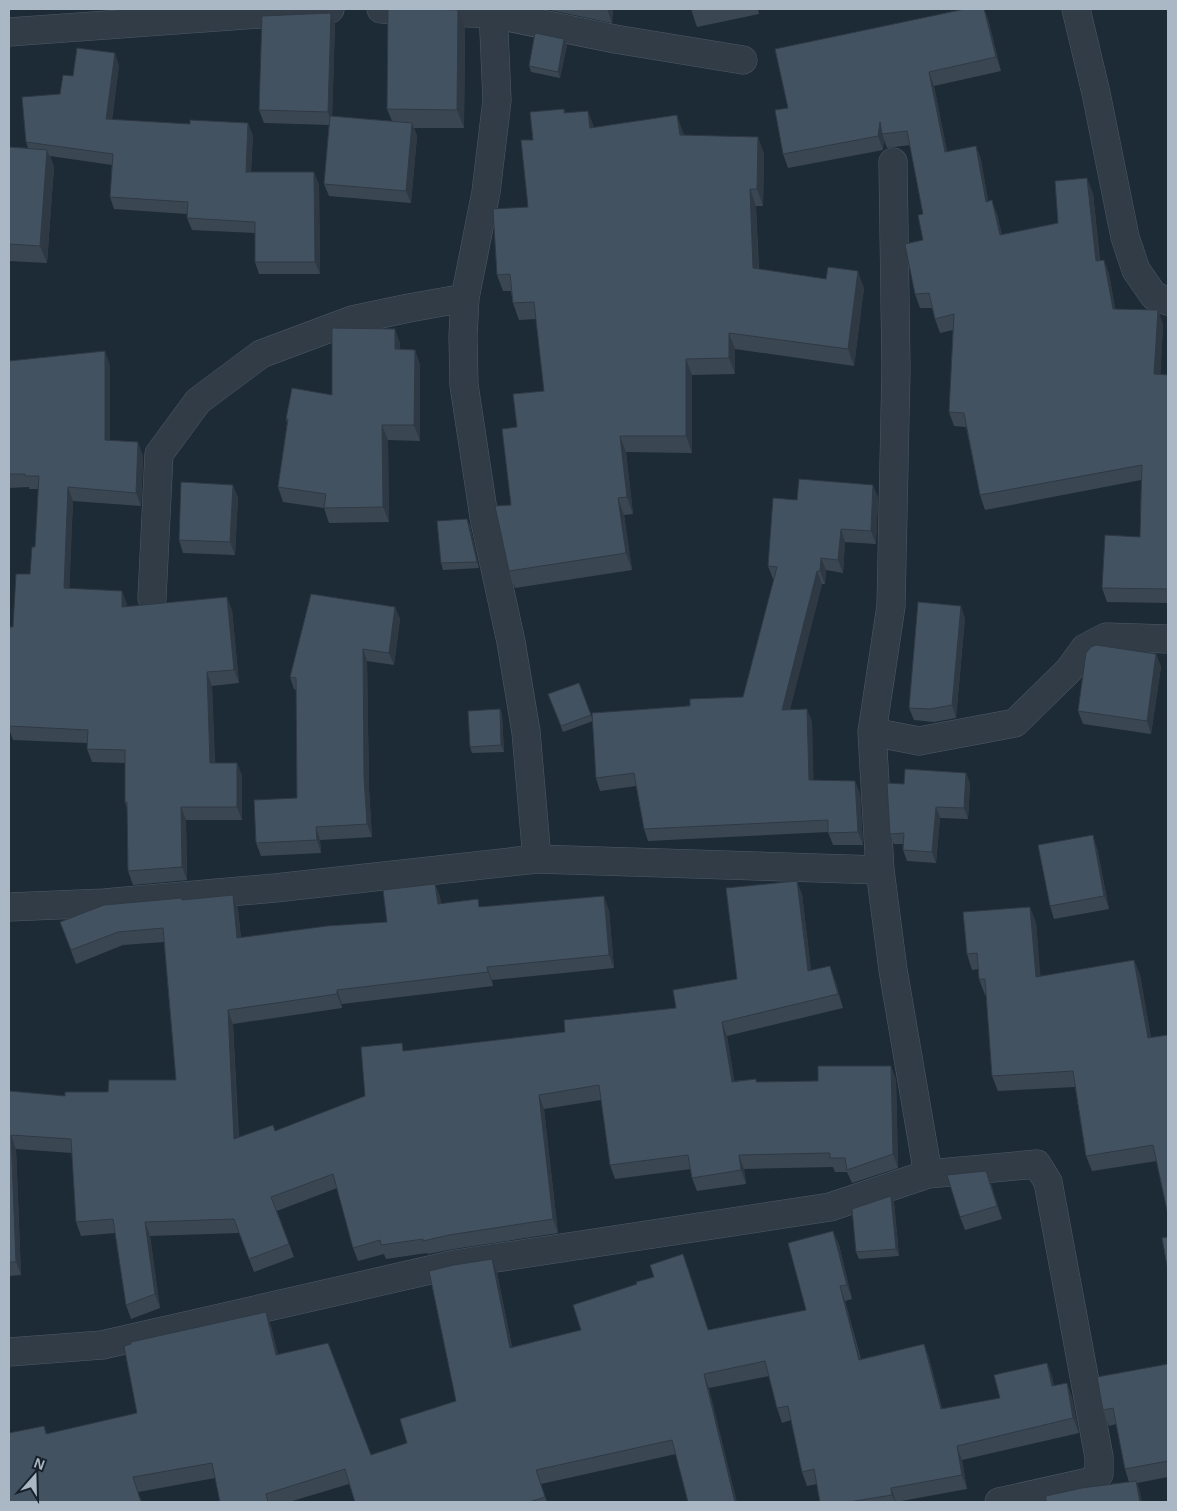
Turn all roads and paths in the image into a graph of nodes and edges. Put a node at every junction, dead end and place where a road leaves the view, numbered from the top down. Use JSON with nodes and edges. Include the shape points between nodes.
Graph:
{"nodes":[{"id":1,"x":330,"y":9,"type":"edge"},
{"id":2,"x":380,"y":9,"type":"edge"},
{"id":3,"x":1076,"y":9,"type":"edge"},
{"id":4,"x":493,"y":12,"type":"edge"},
{"id":5,"x":9,"y":32,"type":"edge"},
{"id":6,"x":743,"y":60,"type":"dead end"},
{"id":7,"x":893,"y":162,"type":"dead end"},
{"id":8,"x":465,"y":298,"type":"junction"},
{"id":9,"x":1168,"y":301,"type":"edge"},
{"id":10,"x":152,"y":598,"type":"dead end"},
{"id":11,"x":1168,"y":639,"type":"edge"},
{"id":12,"x":872,"y":732,"type":"junction"},
{"id":13,"x":536,"y":859,"type":"junction"},
{"id":14,"x":880,"y":870,"type":"junction"},
{"id":15,"x":9,"y":907,"type":"edge"},
{"id":16,"x":928,"y":1174,"type":"junction"},
{"id":17,"x":9,"y":1352,"type":"edge"},
{"id":18,"x":1000,"y":1502,"type":"edge"}],
"edges":[{"from":1,"to":5,"type":"street"},
{"from":2,"to":4,"type":"street"},
{"from":3,"to":9,"type":"street","via":[[1125,237],[1136,270],[1154,296]]},
{"from":4,"to":6,"type":"street","via":[[615,39]]},
{"from":4,"to":8,"type":"street","via":[[498,100],[486,192]]},
{"from":7,"to":12,"type":"street","via":[[896,369],[891,606]]},
{"from":8,"to":10,"type":"street","via":[[352,320],[261,354],[198,401],[159,454]]},
{"from":8,"to":13,"type":"street","via":[[464,385],[484,517],[511,642],[526,732]]},
{"from":11,"to":12,"type":"street","via":[[1106,637],[1085,648],[1070,670],[1015,723],[919,740]]},
{"from":12,"to":14,"type":"street"},
{"from":13,"to":14,"type":"street"},
{"from":13,"to":15,"type":"street","via":[[274,888],[104,903]]},
{"from":14,"to":16,"type":"street","via":[[893,970]]},
{"from":16,"to":17,"type":"street","via":[[830,1207],[456,1264],[102,1346]]},
{"from":16,"to":18,"type":"street","via":[[1036,1164],[1048,1182],[1099,1457],[1098,1474],[1089,1482]]}]}
